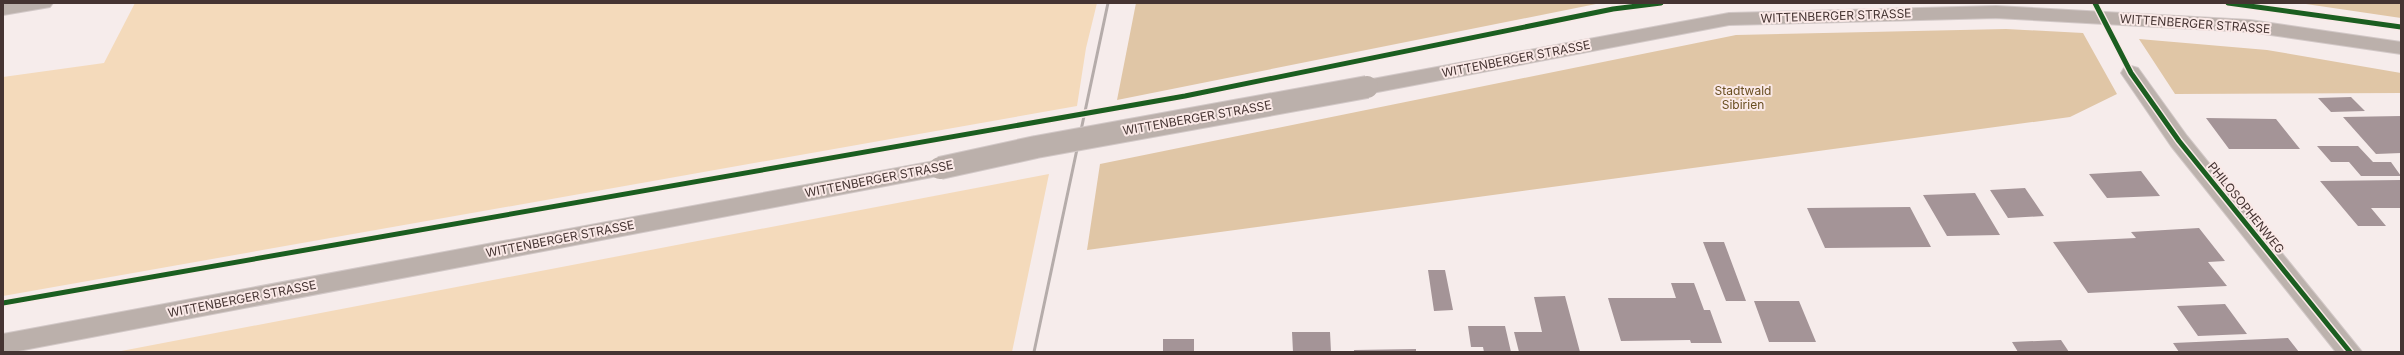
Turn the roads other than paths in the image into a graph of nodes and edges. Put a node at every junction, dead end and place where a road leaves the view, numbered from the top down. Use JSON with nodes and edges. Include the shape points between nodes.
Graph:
{"nodes":[{"id":1,"x":43,"y":3,"type":"edge"},
{"id":2,"x":3,"y":9,"type":"edge"},
{"id":3,"x":2401,"y":48,"type":"edge"},
{"id":4,"x":2131,"y":73,"type":"dead end"},
{"id":5,"x":3,"y":344,"type":"edge"},
{"id":6,"x":2350,"y":352,"type":"edge"}],
"edges":[{"from":1,"to":2,"type":"street"},
{"from":3,"to":5,"type":"main road","name":"WITTENBERGER STRASSE","bridge":true,"via":[[2250,26],[1996,12],[1729,19],[1036,147],[940,168]]},
{"from":4,"to":6,"type":"street","name":"PHILOSOPHENWEG","via":[[2179,141]]}]}
